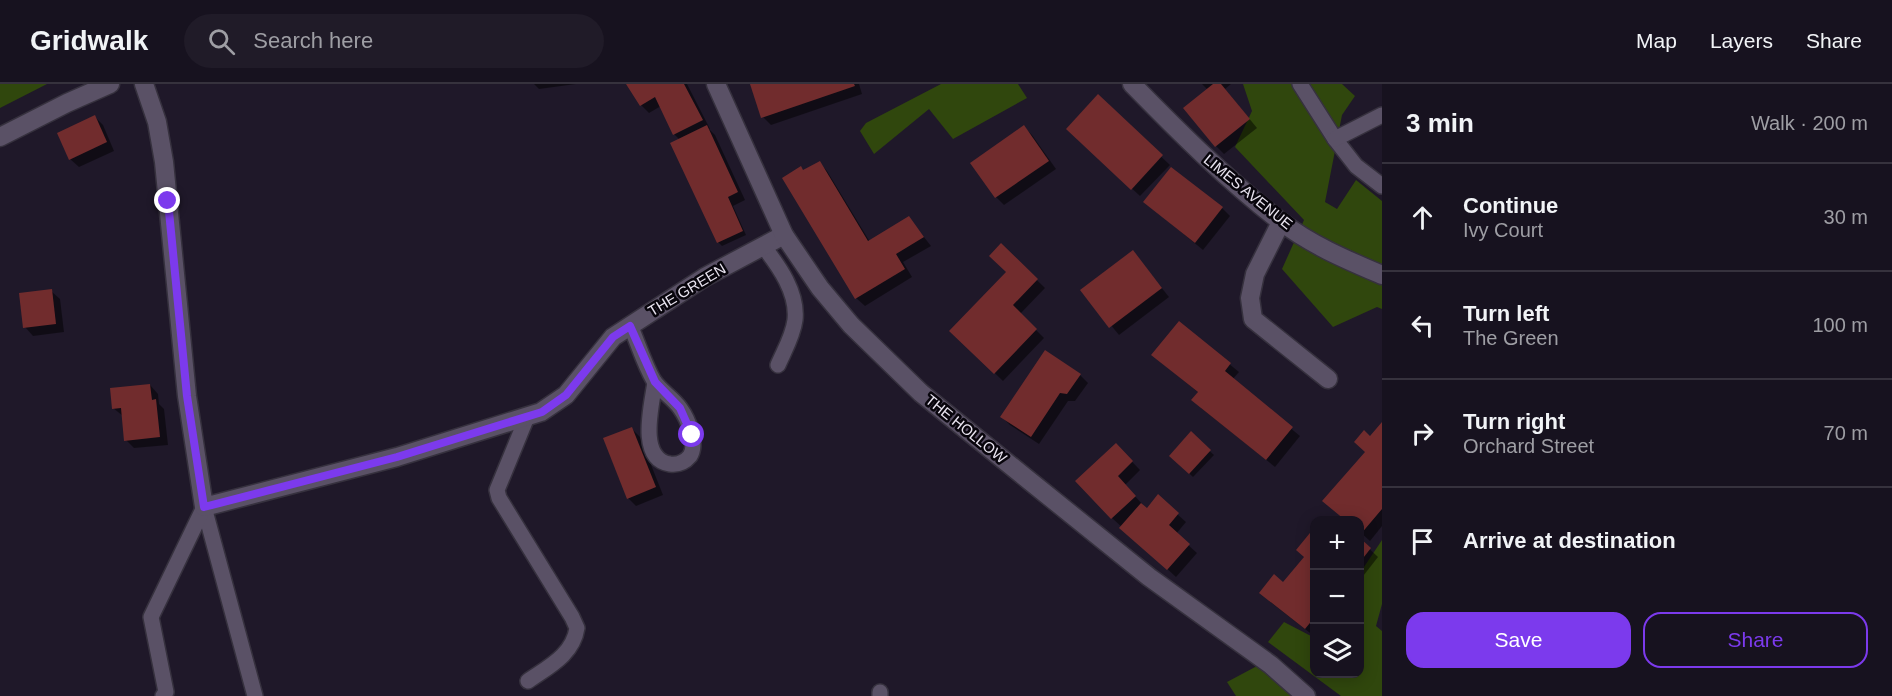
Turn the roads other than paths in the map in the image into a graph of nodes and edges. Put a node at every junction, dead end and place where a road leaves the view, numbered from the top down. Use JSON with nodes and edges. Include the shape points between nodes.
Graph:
{"nodes":[{"id":1,"x":110,"y":84,"type":"edge"},
{"id":2,"x":144,"y":84,"type":"edge"},
{"id":3,"x":716,"y":84,"type":"edge"},
{"id":4,"x":1132,"y":84,"type":"edge"},
{"id":5,"x":1300,"y":84,"type":"edge"},
{"id":6,"x":1382,"y":115,"type":"edge"},
{"id":7,"x":0,"y":137,"type":"edge"},
{"id":8,"x":1335,"y":139,"type":"junction"},
{"id":9,"x":1382,"y":186,"type":"edge"},
{"id":10,"x":1281,"y":222,"type":"junction"},
{"id":11,"x":784,"y":235,"type":"junction"},
{"id":12,"x":763,"y":246,"type":"junction"},
{"id":13,"x":1382,"y":276,"type":"edge"},
{"id":14,"x":630,"y":326,"type":"junction"},
{"id":15,"x":778,"y":365,"type":"dead end"},
{"id":16,"x":1328,"y":379,"type":"dead end"},
{"id":17,"x":655,"y":382,"type":"junction"},
{"id":18,"x":527,"y":417,"type":"junction"},
{"id":19,"x":204,"y":507,"type":"junction"},
{"id":20,"x":528,"y":681,"type":"dead end"},
{"id":21,"x":164,"y":696,"type":"edge"},
{"id":22,"x":255,"y":696,"type":"edge"},
{"id":23,"x":1306,"y":696,"type":"edge"}],
"edges":[{"from":1,"to":7,"type":"street"},
{"from":2,"to":19,"type":"street","via":[[157,122],[164,162],[187,396]]},
{"from":3,"to":11,"type":"street","name":"THE HOLLOW"},
{"from":4,"to":10,"type":"street","name":"LIMES AVENUE","via":[[1200,153]]},
{"from":5,"to":8,"type":"lane"},
{"from":6,"to":8,"type":"lane"},
{"from":8,"to":9,"type":"lane","via":[[1356,166]]},
{"from":10,"to":13,"type":"street","name":"LIMES AVENUE"},
{"from":10,"to":16,"type":"street","via":[[1255,274],[1250,298],[1253,319]]},
{"from":11,"to":12,"type":"street","name":"THE GREEN"},
{"from":11,"to":23,"type":"street","name":"THE HOLLOW","via":[[850,325],[921,393],[1149,577],[1271,664]]},
{"from":12,"to":14,"type":"street","name":"THE GREEN","via":[[705,277]]},
{"from":12,"to":15,"type":"lane","via":[[781,272],[795,305],[795,320]]},
{"from":14,"to":17,"type":"lane"},
{"from":14,"to":18,"type":"street","name":"THE GREEN","via":[[613,337],[566,395],[542,412]]},
{"from":17,"to":17,"type":"lane","via":[[680,408],[692,435],[691,454],[683,462],[662,462],[650,448]]},
{"from":18,"to":19,"type":"street","name":"THE GREEN","via":[[397,457]]},
{"from":18,"to":20,"type":"lane","via":[[497,490],[577,628],[570,648]]},
{"from":19,"to":21,"type":"lane","via":[[151,618]]},
{"from":19,"to":22,"type":"lane"}]}
